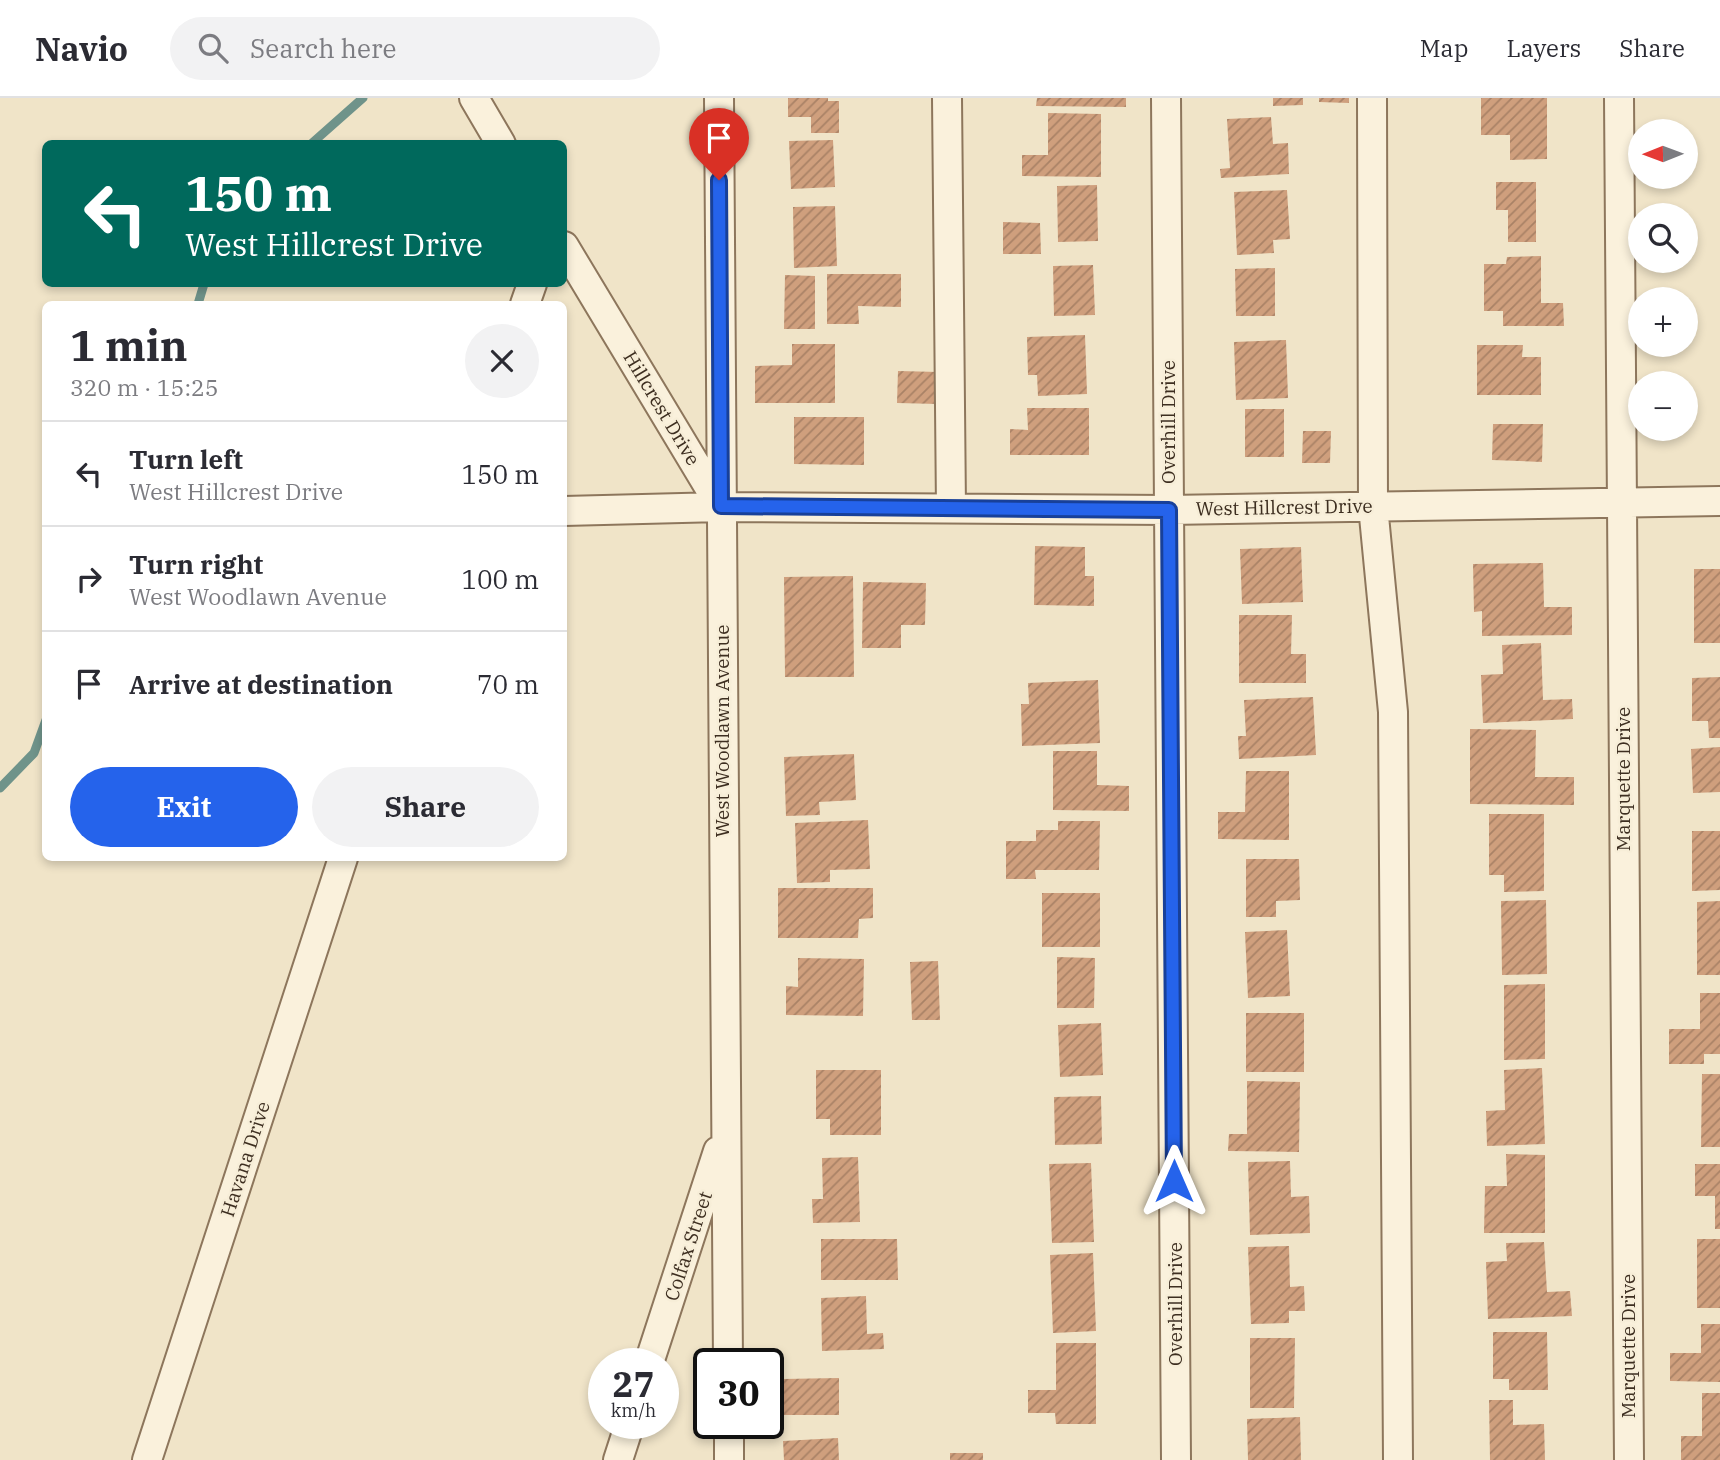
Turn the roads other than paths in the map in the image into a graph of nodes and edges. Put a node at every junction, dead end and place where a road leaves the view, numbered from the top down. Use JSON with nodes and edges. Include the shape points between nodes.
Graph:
{"nodes":[{"id":1,"x":474,"y":98,"type":"edge"},
{"id":2,"x":719,"y":98,"type":"edge"},
{"id":3,"x":947,"y":98,"type":"edge"},
{"id":4,"x":1166,"y":98,"type":"edge"},
{"id":5,"x":1372,"y":98,"type":"edge"},
{"id":6,"x":1619,"y":98,"type":"edge"},
{"id":7,"x":499,"y":140,"type":"edge"},
{"id":8,"x":567,"y":251,"type":"edge"},
{"id":9,"x":1621,"y":500,"type":"junction"},
{"id":10,"x":1720,"y":501,"type":"edge"},
{"id":11,"x":721,"y":506,"type":"junction"},
{"id":12,"x":1373,"y":506,"type":"junction"},
{"id":13,"x":951,"y":508,"type":"junction"},
{"id":14,"x":1169,"y":510,"type":"junction"},
{"id":15,"x":567,"y":511,"type":"edge"},
{"id":16,"x":342,"y":861,"type":"edge"},
{"id":17,"x":726,"y":1128,"type":"junction"},
{"id":18,"x":654,"y":1348,"type":"edge"},
{"id":19,"x":728,"y":1348,"type":"edge"},
{"id":20,"x":625,"y":1439,"type":"edge"},
{"id":21,"x":729,"y":1439,"type":"edge"},
{"id":22,"x":147,"y":1460,"type":"edge"},
{"id":23,"x":618,"y":1460,"type":"edge"},
{"id":24,"x":729,"y":1460,"type":"edge"},
{"id":25,"x":1176,"y":1460,"type":"edge"},
{"id":26,"x":1398,"y":1460,"type":"edge"},
{"id":27,"x":1629,"y":1460,"type":"edge"}],
"edges":[{"from":1,"to":7,"type":"street"},
{"from":2,"to":11,"type":"street","name":"West Woodlawn Avenue"},
{"from":3,"to":13,"type":"street"},
{"from":4,"to":14,"type":"street","name":"Overhill Drive"},
{"from":5,"to":12,"type":"street"},
{"from":6,"to":9,"type":"street","name":"Marquette Drive"},
{"from":8,"to":11,"type":"street","name":"Hillcrest Drive"},
{"from":9,"to":10,"type":"street","name":"West Hillcrest Drive"},
{"from":9,"to":12,"type":"street","name":"West Hillcrest Drive"},
{"from":9,"to":27,"type":"street","name":"Marquette Drive"},
{"from":11,"to":13,"type":"street","name":"West Hillcrest Drive"},
{"from":11,"to":15,"type":"street"},
{"from":11,"to":17,"type":"street","name":"West Woodlawn Avenue"},
{"from":12,"to":14,"type":"street","name":"West Hillcrest Drive"},
{"from":12,"to":26,"type":"street","via":[[1393,712]]},
{"from":13,"to":14,"type":"street","name":"West Hillcrest Drive"},
{"from":14,"to":25,"type":"street","name":"Overhill Drive"},
{"from":16,"to":22,"type":"street","name":"Havana Drive"},
{"from":17,"to":18,"type":"street","name":"Colfax Street"},
{"from":17,"to":19,"type":"street","name":"West Woodlawn Avenue"},
{"from":20,"to":23,"type":"street"},
{"from":21,"to":24,"type":"street"}]}
